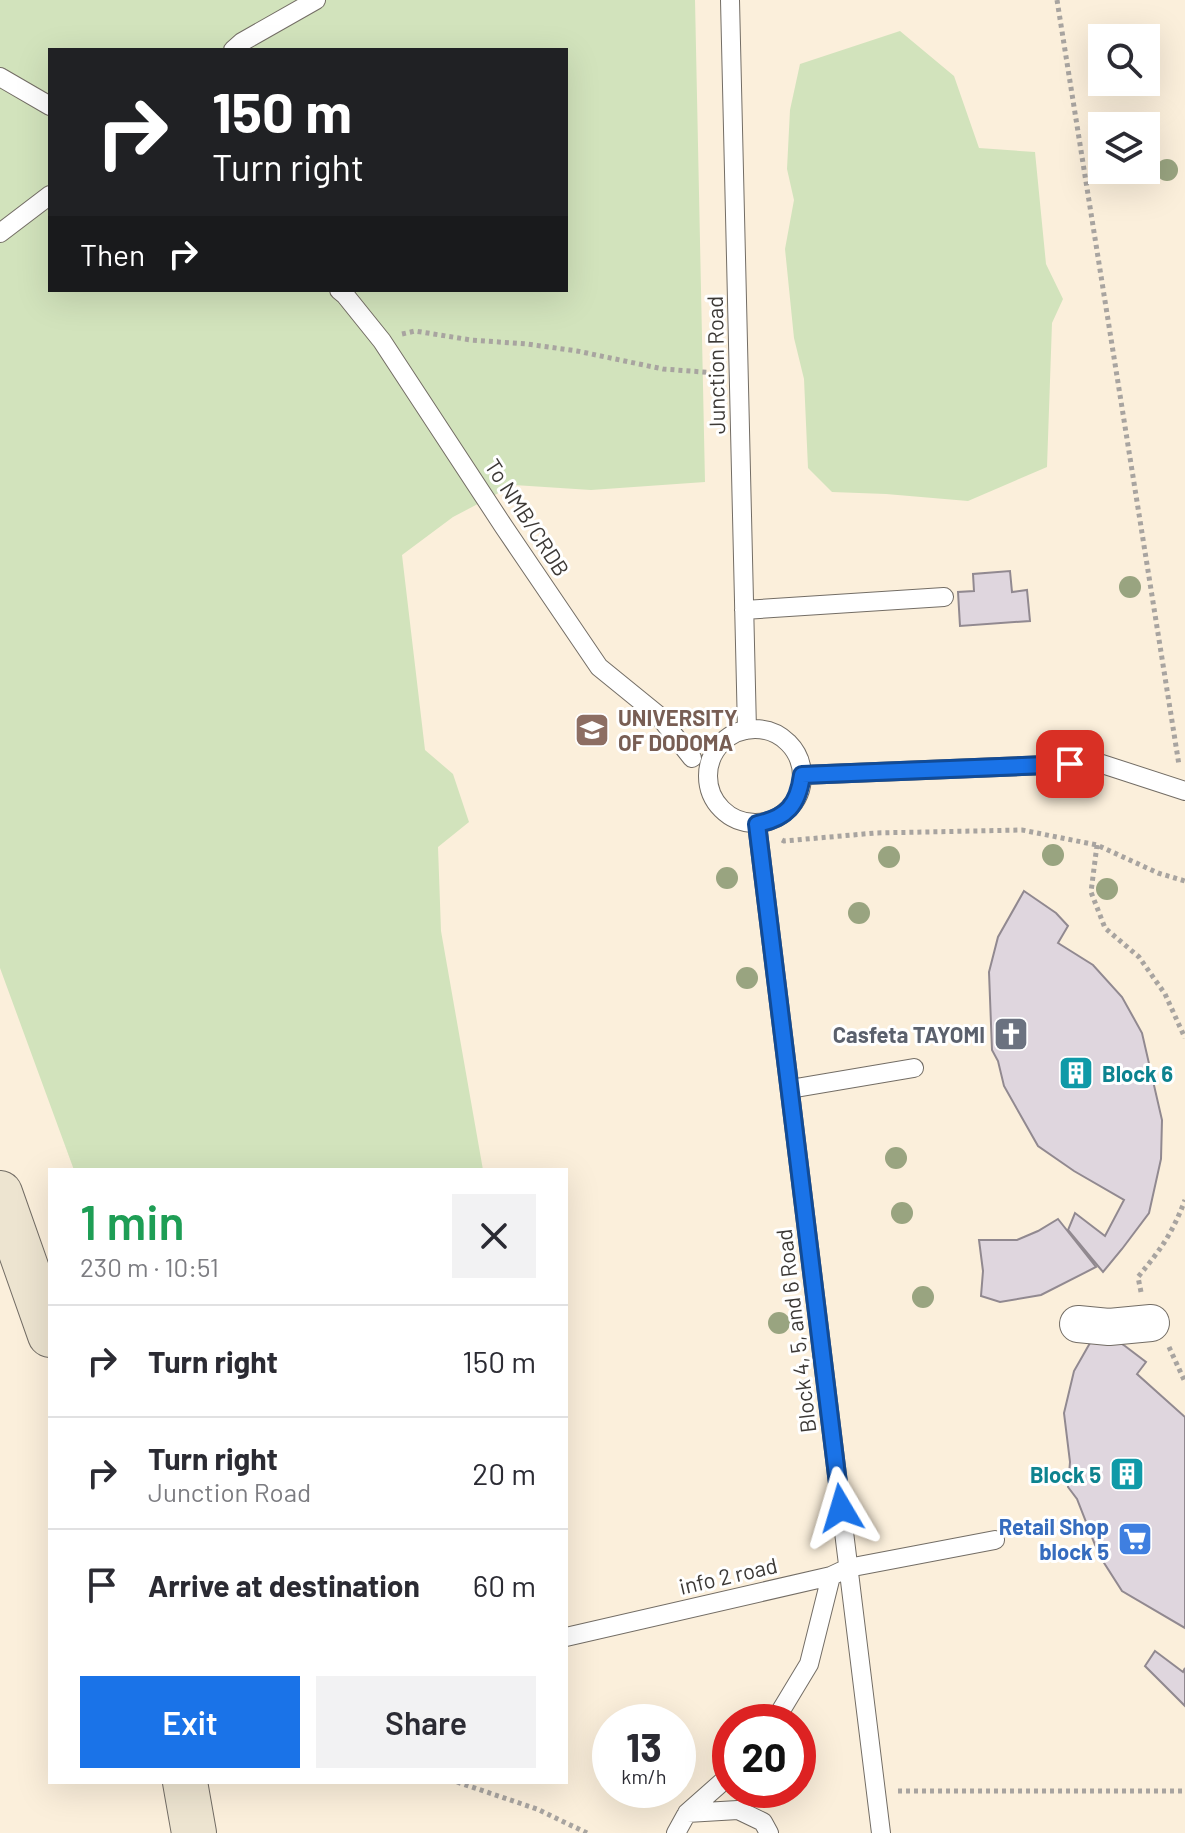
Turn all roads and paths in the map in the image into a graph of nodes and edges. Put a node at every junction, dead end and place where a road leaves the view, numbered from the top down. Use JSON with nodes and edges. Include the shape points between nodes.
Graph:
{"nodes":[{"id":1,"x":316,"y":0,"type":"edge"},
{"id":2,"x":1057,"y":0,"type":"edge"},
{"id":3,"x":736,"y":1,"type":"edge"},
{"id":4,"x":235,"y":48,"type":"edge"},
{"id":5,"x":0,"y":77,"type":"edge"},
{"id":6,"x":48,"y":105,"type":"edge"},
{"id":7,"x":48,"y":197,"type":"edge"},
{"id":8,"x":0,"y":233,"type":"edge"},
{"id":9,"x":341,"y":292,"type":"edge"},
{"id":10,"x":382,"y":341,"type":"junction"},
{"id":11,"x":739,"y":374,"type":"junction"},
{"id":12,"x":944,"y":597,"type":"dead end"},
{"id":13,"x":744,"y":610,"type":"junction"},
{"id":14,"x":747,"y":730,"type":"junction"},
{"id":15,"x":692,"y":758,"type":"dead end"},
{"id":16,"x":802,"y":775,"type":"junction"},
{"id":17,"x":1184,"y":790,"type":"edge"},
{"id":18,"x":757,"y":824,"type":"junction"},
{"id":19,"x":1097,"y":845,"type":"junction"},
{"id":20,"x":1185,"y":881,"type":"edge"},
{"id":21,"x":1185,"y":1038,"type":"edge"},
{"id":22,"x":914,"y":1068,"type":"dead end"},
{"id":23,"x":790,"y":1089,"type":"junction"},
{"id":24,"x":0,"y":1193,"type":"edge"},
{"id":25,"x":1185,"y":1200,"type":"edge"},
{"id":26,"x":1156,"y":1323,"type":"junction"},
{"id":27,"x":1078,"y":1324,"type":"dead end"},
{"id":28,"x":48,"y":1329,"type":"edge"},
{"id":29,"x":1185,"y":1382,"type":"edge"},
{"id":30,"x":995,"y":1540,"type":"dead end"},
{"id":31,"x":840,"y":1572,"type":"junction"},
{"id":32,"x":568,"y":1637,"type":"edge"},
{"id":33,"x":785,"y":1704,"type":"edge"},
{"id":34,"x":185,"y":1784,"type":"edge"},
{"id":35,"x":463,"y":1784,"type":"edge"},
{"id":36,"x":712,"y":1791,"type":"edge"},
{"id":37,"x":876,"y":1791,"type":"junction"},
{"id":38,"x":1185,"y":1791,"type":"edge"},
{"id":39,"x":687,"y":1813,"type":"junction"},
{"id":40,"x":194,"y":1833,"type":"edge"},
{"id":41,"x":587,"y":1833,"type":"edge"},
{"id":42,"x":676,"y":1833,"type":"edge"},
{"id":43,"x":769,"y":1833,"type":"edge"},
{"id":44,"x":881,"y":1833,"type":"edge"}],
"edges":[{"from":1,"to":4,"type":"lane"},
{"from":2,"to":17,"type":"path"},
{"from":3,"to":11,"type":"lane","name":"Junction Road"},
{"from":5,"to":6,"type":"lane"},
{"from":7,"to":8,"type":"lane"},
{"from":9,"to":10,"type":"lane","name":"To NMB/CRDB"},
{"from":10,"to":11,"type":"path","via":[[415,331],[577,351],[663,369]]},
{"from":10,"to":15,"type":"lane","name":"To NMB/CRDB","via":[[599,667],[658,715]]},
{"from":11,"to":13,"type":"lane","name":"Junction Road"},
{"from":12,"to":13,"type":"lane"},
{"from":13,"to":14,"type":"lane","name":"Junction Road"},
{"from":14,"to":16,"type":"lane","via":[[778,735],[791,745]]},
{"from":14,"to":18,"type":"lane","via":[[734,734],[714,753],[709,780],[720,807],[743,822]]},
{"from":16,"to":17,"type":"lane","via":[[1099,763]]},
{"from":16,"to":18,"type":"lane","via":[[800,790],[784,814]]},
{"from":18,"to":19,"type":"path","via":[[784,841],[1022,830]]},
{"from":18,"to":23,"type":"lane","name":"Block 4, 5, and 6 Road"},
{"from":19,"to":20,"type":"path"},
{"from":19,"to":21,"type":"path","via":[[1091,892],[1105,928],[1139,957],[1165,994]]},
{"from":22,"to":23,"type":"lane"},
{"from":23,"to":31,"type":"lane","name":"Block 4, 5, and 6 Road"},
{"from":24,"to":28,"type":"street"},
{"from":25,"to":26,"type":"path","via":[[1165,1244],[1138,1277],[1142,1299]]},
{"from":26,"to":27,"type":"street"},
{"from":26,"to":29,"type":"path"},
{"from":30,"to":31,"type":"lane","name":"info 2 road"},
{"from":31,"to":32,"type":"lane","name":"info 2 road"},
{"from":31,"to":33,"type":"lane","via":[[809,1664]]},
{"from":31,"to":37,"type":"lane","name":"Block 4, 5, and 6 Road"},
{"from":34,"to":40,"type":"street"},
{"from":35,"to":41,"type":"path"},
{"from":36,"to":39,"type":"lane"},
{"from":37,"to":38,"type":"path"},
{"from":37,"to":44,"type":"lane","name":"Block 4, 5, and 6 Road"},
{"from":39,"to":42,"type":"lane"},
{"from":39,"to":43,"type":"lane","via":[[738,1810],[763,1822]]}]}
